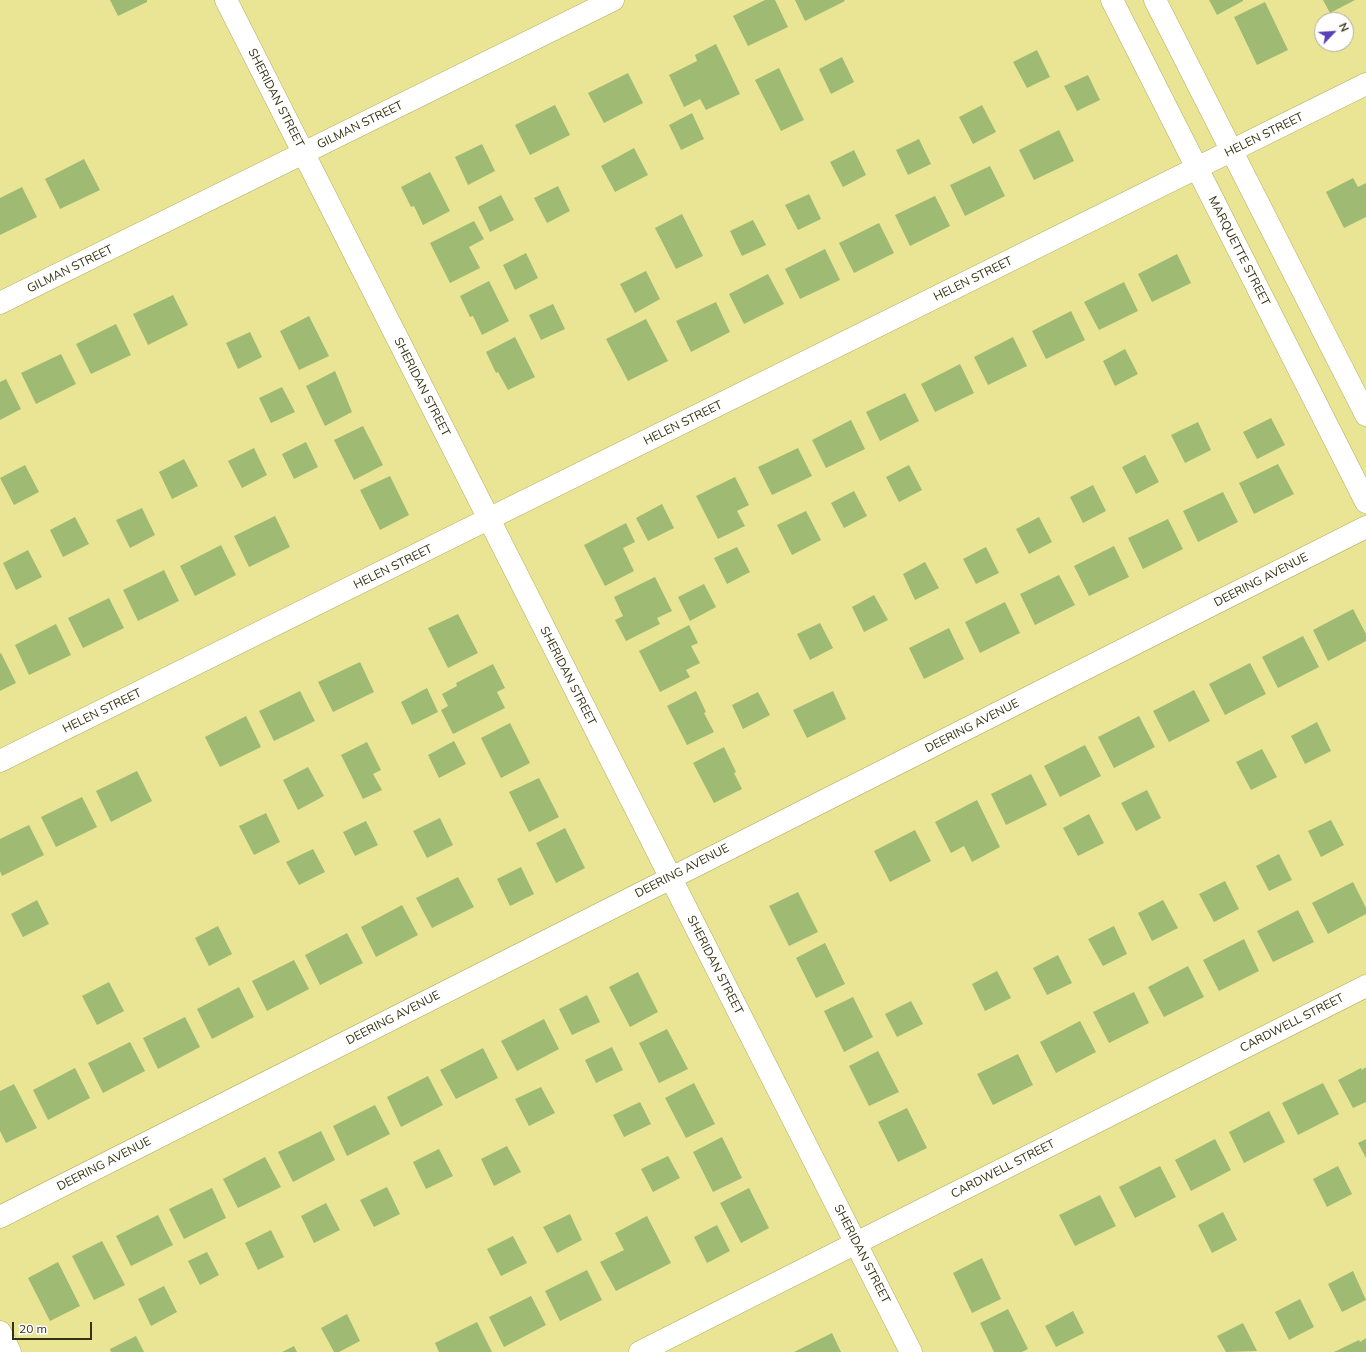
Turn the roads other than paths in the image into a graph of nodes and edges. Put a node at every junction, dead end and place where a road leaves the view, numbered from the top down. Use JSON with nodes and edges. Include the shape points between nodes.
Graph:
{"nodes":[{"id":1,"x":226,"y":0,"type":"edge"},
{"id":2,"x":613,"y":0,"type":"edge"},
{"id":3,"x":1112,"y":0,"type":"edge"},
{"id":4,"x":1155,"y":0,"type":"edge"},
{"id":5,"x":1366,"y":84,"type":"edge"},
{"id":6,"x":1232,"y":151,"type":"junction"},
{"id":7,"x":304,"y":153,"type":"junction"},
{"id":8,"x":1197,"y":168,"type":"junction"},
{"id":9,"x":0,"y":303,"type":"edge"},
{"id":10,"x":1366,"y":415,"type":"edge"},
{"id":11,"x":1366,"y":502,"type":"edge"},
{"id":12,"x":489,"y":520,"type":"junction"},
{"id":13,"x":1366,"y":527,"type":"edge"},
{"id":14,"x":0,"y":761,"type":"edge"},
{"id":15,"x":671,"y":877,"type":"junction"},
{"id":16,"x":1366,"y":986,"type":"edge"},
{"id":17,"x":0,"y":1217,"type":"edge"},
{"id":18,"x":856,"y":1243,"type":"junction"},
{"id":19,"x":0,"y":1332,"type":"edge"},
{"id":20,"x":10,"y":1352,"type":"edge"},
{"id":21,"x":640,"y":1352,"type":"edge"},
{"id":22,"x":911,"y":1352,"type":"edge"}],
"edges":[{"from":1,"to":7,"type":"street","name":"SHERIDAN STREET"},
{"from":2,"to":7,"type":"street","name":"GILMAN STREET"},
{"from":3,"to":8,"type":"street","name":"MARQUETTE STREET"},
{"from":4,"to":6,"type":"street"},
{"from":5,"to":6,"type":"street","name":"HELEN STREET"},
{"from":6,"to":8,"type":"street","name":"HELEN STREET"},
{"from":6,"to":10,"type":"street"},
{"from":7,"to":9,"type":"street","name":"GILMAN STREET"},
{"from":7,"to":12,"type":"street","name":"SHERIDAN STREET"},
{"from":8,"to":11,"type":"street","name":"MARQUETTE STREET"},
{"from":8,"to":12,"type":"street","name":"HELEN STREET"},
{"from":12,"to":14,"type":"street","name":"HELEN STREET"},
{"from":12,"to":15,"type":"street","name":"SHERIDAN STREET"},
{"from":13,"to":15,"type":"street","name":"DEERING AVENUE"},
{"from":15,"to":17,"type":"street","name":"DEERING AVENUE"},
{"from":15,"to":18,"type":"street","name":"SHERIDAN STREET"},
{"from":16,"to":18,"type":"street","name":"CARDWELL STREET"},
{"from":18,"to":21,"type":"street","name":"CARDWELL STREET"},
{"from":18,"to":22,"type":"street","name":"SHERIDAN STREET"},
{"from":19,"to":20,"type":"street"}]}
